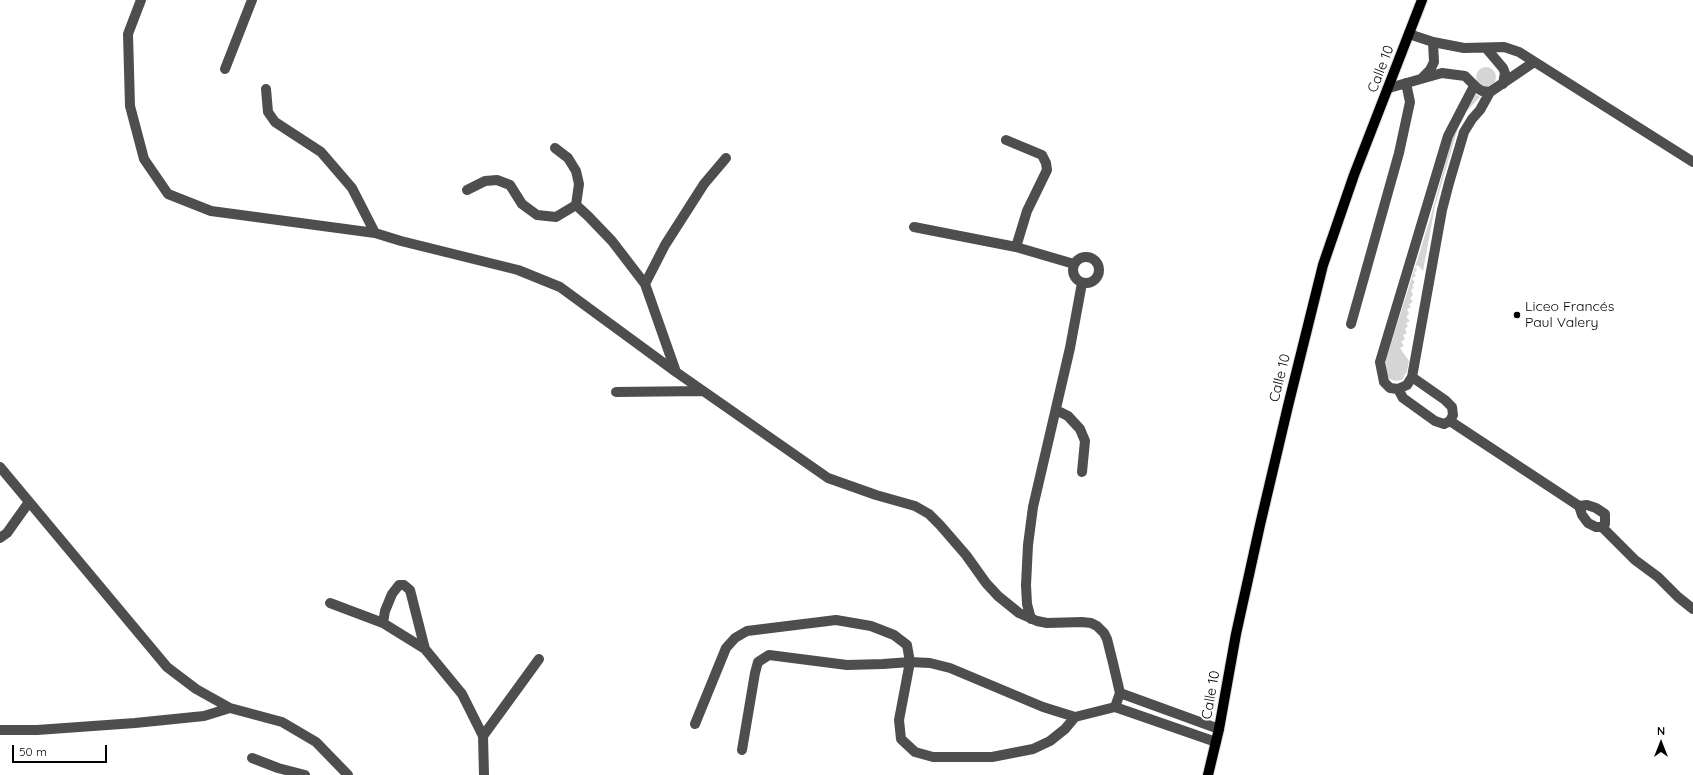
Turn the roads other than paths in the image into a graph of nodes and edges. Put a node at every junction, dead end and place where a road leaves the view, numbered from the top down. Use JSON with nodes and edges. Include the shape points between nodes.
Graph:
{"nodes":[{"id":1,"x":141,"y":0,"type":"edge"},
{"id":2,"x":252,"y":0,"type":"edge"},
{"id":3,"x":1422,"y":0,"type":"edge"},
{"id":4,"x":1409,"y":34,"type":"junction"},
{"id":5,"x":1433,"y":42,"type":"junction"},
{"id":6,"x":1486,"y":48,"type":"junction"},
{"id":7,"x":1534,"y":62,"type":"junction"},
{"id":8,"x":225,"y":70,"type":"dead end"},
{"id":9,"x":1422,"y":78,"type":"junction"},
{"id":10,"x":1406,"y":83,"type":"junction"},
{"id":11,"x":1503,"y":84,"type":"junction"},
{"id":12,"x":1474,"y":86,"type":"junction"},
{"id":13,"x":1388,"y":88,"type":"junction"},
{"id":14,"x":266,"y":89,"type":"dead end"},
{"id":15,"x":1490,"y":92,"type":"junction"},
{"id":16,"x":1006,"y":140,"type":"dead end"},
{"id":17,"x":555,"y":148,"type":"dead end"},
{"id":18,"x":726,"y":158,"type":"dead end"},
{"id":19,"x":1693,"y":162,"type":"edge"},
{"id":20,"x":467,"y":190,"type":"dead end"},
{"id":21,"x":576,"y":205,"type":"junction"},
{"id":22,"x":914,"y":227,"type":"dead end"},
{"id":23,"x":375,"y":233,"type":"junction"},
{"id":24,"x":1016,"y":247,"type":"junction"},
{"id":25,"x":1074,"y":264,"type":"junction"},
{"id":26,"x":1082,"y":282,"type":"junction"},
{"id":27,"x":645,"y":284,"type":"junction"},
{"id":28,"x":1350,"y":324,"type":"dead end"},
{"id":29,"x":676,"y":372,"type":"junction"},
{"id":30,"x":1412,"y":377,"type":"junction"},
{"id":31,"x":1398,"y":389,"type":"junction"},
{"id":32,"x":703,"y":391,"type":"junction"},
{"id":33,"x":616,"y":392,"type":"dead end"},
{"id":34,"x":1056,"y":410,"type":"junction"},
{"id":35,"x":1450,"y":421,"type":"junction"},
{"id":36,"x":0,"y":467,"type":"edge"},
{"id":37,"x":1082,"y":472,"type":"dead end"},
{"id":38,"x":29,"y":502,"type":"junction"},
{"id":39,"x":1579,"y":506,"type":"junction"},
{"id":40,"x":1602,"y":527,"type":"junction"},
{"id":41,"x":0,"y":538,"type":"edge"},
{"id":42,"x":330,"y":602,"type":"dead end"},
{"id":43,"x":1693,"y":609,"type":"edge"},
{"id":44,"x":1031,"y":619,"type":"junction"},
{"id":45,"x":384,"y":623,"type":"junction"},
{"id":46,"x":425,"y":648,"type":"junction"},
{"id":47,"x":539,"y":659,"type":"dead end"},
{"id":48,"x":910,"y":662,"type":"junction"},
{"id":49,"x":1120,"y":694,"type":"junction"},
{"id":50,"x":1115,"y":707,"type":"junction"},
{"id":51,"x":230,"y":708,"type":"junction"},
{"id":52,"x":1075,"y":717,"type":"junction"},
{"id":53,"x":695,"y":724,"type":"dead end"},
{"id":54,"x":1219,"y":729,"type":"junction"},
{"id":55,"x":0,"y":730,"type":"edge"},
{"id":56,"x":483,"y":736,"type":"junction"},
{"id":57,"x":1216,"y":742,"type":"junction"},
{"id":58,"x":742,"y":750,"type":"dead end"},
{"id":59,"x":252,"y":758,"type":"dead end"},
{"id":60,"x":305,"y":775,"type":"edge"},
{"id":61,"x":348,"y":775,"type":"edge"},
{"id":62,"x":484,"y":775,"type":"edge"},
{"id":63,"x":1208,"y":775,"type":"edge"}],
"edges":[{"from":1,"to":23,"type":"lane","via":[[128,34],[130,106],[144,159],[168,194],[211,211]]},
{"from":2,"to":8,"type":"lane"},
{"from":3,"to":4,"type":"main road","name":"Calle 10"},
{"from":4,"to":5,"type":"lane"},
{"from":4,"to":13,"type":"main road","name":"Calle 10"},
{"from":5,"to":6,"type":"lane","via":[[1464,48]]},
{"from":5,"to":9,"type":"lane","via":[[1434,62]]},
{"from":6,"to":7,"type":"lane","via":[[1504,47],[1519,52]]},
{"from":6,"to":11,"type":"lane","via":[[1503,68]]},
{"from":7,"to":11,"type":"lane"},
{"from":7,"to":19,"type":"lane"},
{"from":9,"to":10,"type":"lane"},
{"from":9,"to":12,"type":"lane","via":[[1442,73],[1455,74],[1465,76]]},
{"from":10,"to":13,"type":"lane"},
{"from":10,"to":28,"type":"lane","via":[[1410,102],[1400,146]]},
{"from":11,"to":15,"type":"lane"},
{"from":12,"to":15,"type":"lane"},
{"from":12,"to":31,"type":"lane","via":[[1448,136],[1380,362],[1384,382],[1390,388]]},
{"from":13,"to":54,"type":"main road","name":"Calle 10","via":[[1343,204],[1323,265],[1260,525],[1236,634]]},
{"from":14,"to":23,"type":"lane","via":[[268,112],[274,122],[321,152],[352,188]]},
{"from":15,"to":30,"type":"lane","via":[[1464,132],[1449,183]]},
{"from":16,"to":24,"type":"lane","via":[[1042,155],[1047,170],[1027,211]]},
{"from":17,"to":21,"type":"lane","via":[[568,158],[576,171],[579,184]]},
{"from":18,"to":27,"type":"lane","via":[[704,184],[665,245]]},
{"from":20,"to":21,"type":"lane","via":[[485,181],[497,180],[510,185],[522,204],[537,215],[556,217]]},
{"from":21,"to":27,"type":"lane","via":[[612,241]]},
{"from":22,"to":24,"type":"lane"},
{"from":23,"to":29,"type":"lane","via":[[518,270],[560,287]]},
{"from":24,"to":25,"type":"lane"},
{"from":25,"to":26,"type":"lane","via":[[1073,273]]},
{"from":25,"to":26,"type":"lane","via":[[1081,257],[1088,256],[1095,259],[1099,265],[1100,271],[1095,280],[1089,283]]},
{"from":26,"to":34,"type":"lane"},
{"from":27,"to":29,"type":"lane"},
{"from":29,"to":32,"type":"lane"},
{"from":30,"to":31,"type":"lane","via":[[1407,385]]},
{"from":30,"to":35,"type":"lane","via":[[1452,407],[1453,415]]},
{"from":31,"to":35,"type":"lane","via":[[1403,398],[1431,419],[1444,424]]},
{"from":32,"to":33,"type":"lane"},
{"from":32,"to":44,"type":"lane","via":[[828,478],[915,506],[928,514],[966,555],[998,596],[1008,606]]},
{"from":34,"to":37,"type":"lane","via":[[1068,416],[1080,428],[1085,441]]},
{"from":34,"to":44,"type":"lane","via":[[1028,545],[1026,596]]},
{"from":35,"to":39,"type":"lane"},
{"from":36,"to":38,"type":"lane"},
{"from":38,"to":41,"type":"lane","via":[[7,533]]},
{"from":38,"to":51,"type":"lane","via":[[167,667],[196,689]]},
{"from":39,"to":40,"type":"lane","via":[[1588,523]]},
{"from":39,"to":40,"type":"lane","via":[[1587,505],[1604,514],[1606,520]]},
{"from":40,"to":43,"type":"lane","via":[[1635,560]]},
{"from":42,"to":45,"type":"lane"},
{"from":44,"to":49,"type":"lane","via":[[1047,623],[1082,622],[1097,626],[1107,639]]},
{"from":45,"to":46,"type":"lane"},
{"from":45,"to":46,"type":"lane","via":[[385,611],[392,594],[399,586],[404,585],[410,590]]},
{"from":46,"to":56,"type":"lane","via":[[462,694]]},
{"from":47,"to":56,"type":"lane"},
{"from":48,"to":52,"type":"lane","via":[[950,668],[1043,707]]},
{"from":48,"to":52,"type":"lane","via":[[899,720],[901,739],[915,752],[933,756],[992,757],[1034,749],[1050,741]]},
{"from":48,"to":53,"type":"lane","via":[[907,645],[894,635],[871,626],[836,620],[747,631],[735,638],[726,648]]},
{"from":48,"to":58,"type":"lane","via":[[847,665],[769,655],[758,662]]},
{"from":49,"to":50,"type":"lane"},
{"from":49,"to":54,"type":"lane"},
{"from":50,"to":52,"type":"lane"},
{"from":50,"to":57,"type":"lane"},
{"from":51,"to":55,"type":"lane","via":[[204,716],[135,723]]},
{"from":51,"to":61,"type":"lane","via":[[282,722],[316,742]]},
{"from":54,"to":57,"type":"main road","name":"Calle 10"},
{"from":56,"to":62,"type":"lane"},
{"from":57,"to":63,"type":"main road","name":"Calle 10"},
{"from":59,"to":60,"type":"lane"}]}
